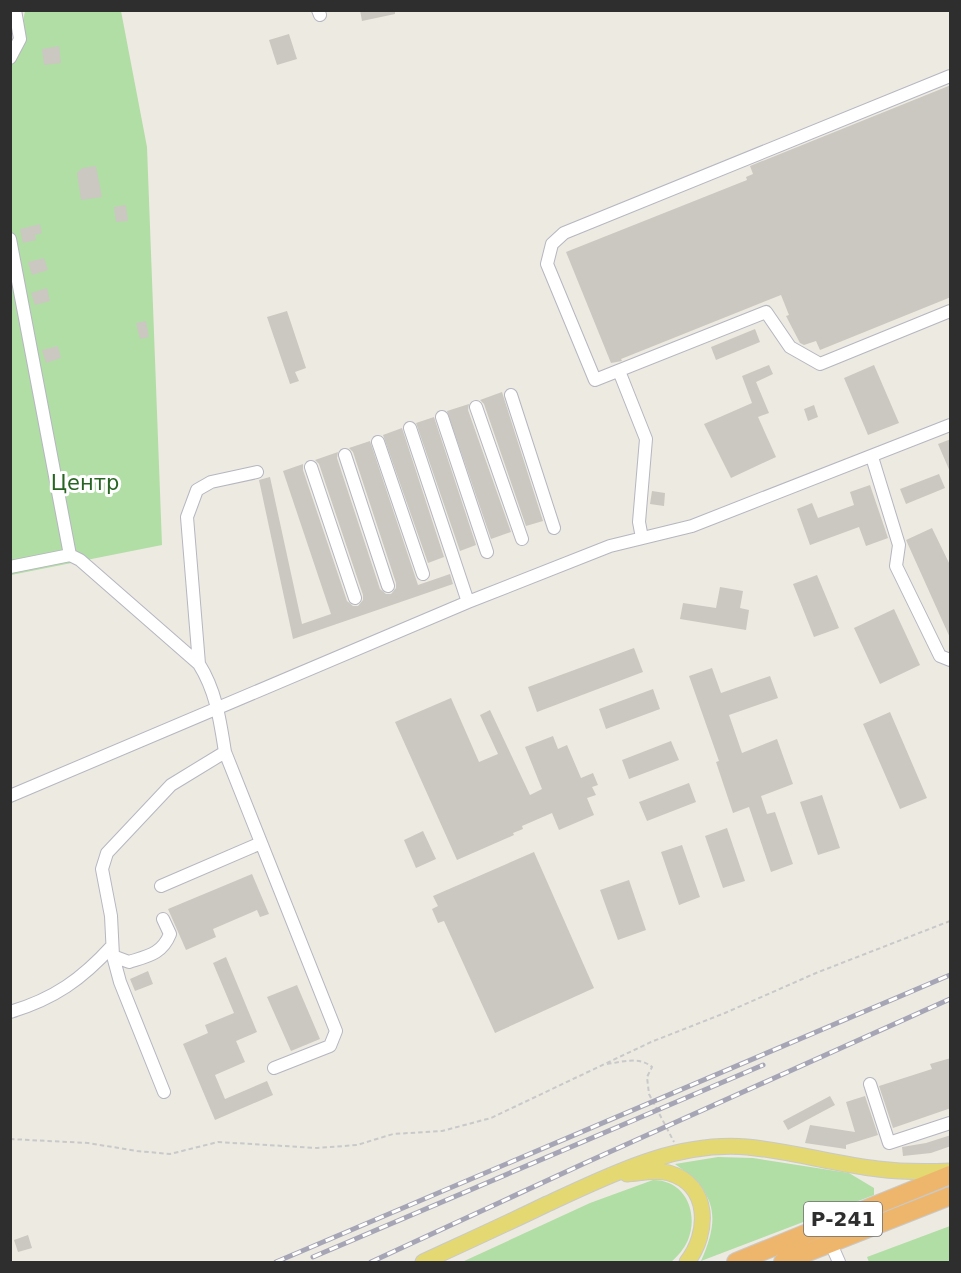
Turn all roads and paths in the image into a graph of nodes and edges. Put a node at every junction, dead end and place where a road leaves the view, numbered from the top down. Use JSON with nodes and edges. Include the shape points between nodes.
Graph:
{"nodes":[{"id":1,"x":15,"y":10,"type":"edge"},
{"id":2,"x":10,"y":58,"type":"edge"},
{"id":3,"x":951,"y":76,"type":"edge"},
{"id":4,"x":10,"y":239,"type":"edge"},
{"id":5,"x":951,"y":311,"type":"edge"},
{"id":6,"x":619,"y":371,"type":"junction"},
{"id":7,"x":511,"y":395,"type":"dead end"},
{"id":8,"x":476,"y":407,"type":"dead end"},
{"id":9,"x":442,"y":417,"type":"dead end"},
{"id":10,"x":951,"y":425,"type":"edge"},
{"id":11,"x":410,"y":428,"type":"dead end"},
{"id":12,"x":378,"y":442,"type":"dead end"},
{"id":13,"x":345,"y":455,"type":"dead end"},
{"id":14,"x":872,"y":457,"type":"junction"},
{"id":15,"x":311,"y":467,"type":"dead end"},
{"id":16,"x":257,"y":472,"type":"dead end"},
{"id":17,"x":554,"y":528,"type":"dead end"},
{"id":18,"x":642,"y":538,"type":"junction"},
{"id":19,"x":522,"y":539,"type":"dead end"},
{"id":20,"x":487,"y":552,"type":"dead end"},
{"id":21,"x":70,"y":555,"type":"junction"},
{"id":22,"x":10,"y":567,"type":"edge"},
{"id":23,"x":423,"y":574,"type":"dead end"},
{"id":24,"x":388,"y":586,"type":"dead end"},
{"id":25,"x":355,"y":598,"type":"dead end"},
{"id":26,"x":468,"y":602,"type":"junction"},
{"id":27,"x":951,"y":660,"type":"edge"},
{"id":28,"x":199,"y":664,"type":"junction"},
{"id":29,"x":218,"y":708,"type":"junction"},
{"id":30,"x":225,"y":752,"type":"junction"},
{"id":31,"x":10,"y":796,"type":"edge"},
{"id":32,"x":261,"y":843,"type":"junction"},
{"id":33,"x":160,"y":886,"type":"dead end"},
{"id":34,"x":163,"y":919,"type":"dead end"},
{"id":35,"x":951,"y":921,"type":"edge"},
{"id":36,"x":113,"y":951,"type":"junction"},
{"id":37,"x":10,"y":1012,"type":"edge"},
{"id":38,"x":604,"y":1064,"type":"junction"},
{"id":39,"x":274,"y":1068,"type":"dead end"},
{"id":40,"x":870,"y":1084,"type":"dead end"},
{"id":41,"x":164,"y":1092,"type":"dead end"},
{"id":42,"x":951,"y":1123,"type":"edge"},
{"id":43,"x":10,"y":1139,"type":"edge"},
{"id":44,"x":680,"y":1152,"type":"junction"},
{"id":45,"x":951,"y":1173,"type":"edge"},
{"id":46,"x":606,"y":1177,"type":"junction"},
{"id":47,"x":951,"y":1196,"type":"edge"},
{"id":48,"x":831,"y":1244,"type":"junction"},
{"id":49,"x":423,"y":1263,"type":"edge"},
{"id":50,"x":687,"y":1263,"type":"edge"},
{"id":51,"x":736,"y":1263,"type":"edge"},
{"id":52,"x":783,"y":1263,"type":"edge"},
{"id":53,"x":839,"y":1263,"type":"edge"}],
"edges":[{"from":1,"to":2,"type":"street","via":[[20,39]]},
{"from":3,"to":6,"type":"street","via":[[564,232],[552,244],[547,264],[595,380]]},
{"from":4,"to":21,"type":"street"},
{"from":5,"to":6,"type":"street","via":[[820,364],[790,347],[766,312]]},
{"from":6,"to":18,"type":"street","via":[[646,439],[639,522]]},
{"from":7,"to":17,"type":"street"},
{"from":8,"to":19,"type":"street"},
{"from":9,"to":20,"type":"street"},
{"from":10,"to":14,"type":"street"},
{"from":11,"to":26,"type":"street"},
{"from":12,"to":23,"type":"street"},
{"from":13,"to":24,"type":"street"},
{"from":14,"to":18,"type":"street","via":[[692,526]]},
{"from":14,"to":27,"type":"street","via":[[899,545],[896,566],[940,656]]},
{"from":15,"to":25,"type":"street"},
{"from":16,"to":28,"type":"street","via":[[211,482],[197,490],[187,518]]},
{"from":18,"to":26,"type":"street","via":[[610,546]]},
{"from":21,"to":22,"type":"street"},
{"from":21,"to":28,"type":"street"},
{"from":26,"to":29,"type":"street"},
{"from":28,"to":29,"type":"street"},
{"from":29,"to":30,"type":"street"},
{"from":29,"to":31,"type":"street"},
{"from":30,"to":32,"type":"street"},
{"from":30,"to":36,"type":"street","via":[[171,785],[107,853],[102,869]]},
{"from":32,"to":33,"type":"street"},
{"from":32,"to":39,"type":"street","via":[[336,1031],[330,1046]]},
{"from":34,"to":36,"type":"street","via":[[170,934],[165,946],[129,963]]},
{"from":35,"to":38,"type":"path","via":[[816,973]]},
{"from":36,"to":37,"type":"street","via":[[61,991]]},
{"from":36,"to":41,"type":"street","via":[[120,982]]},
{"from":38,"to":43,"type":"path","via":[[491,1118],[442,1131],[393,1134],[357,1145],[317,1148],[218,1142],[170,1154],[88,1143]]},
{"from":38,"to":44,"type":"path","via":[[636,1060],[652,1067],[647,1077],[649,1094]]},
{"from":40,"to":42,"type":"street","via":[[889,1143]]},
{"from":44,"to":45,"type":"main road","via":[[747,1147],[876,1169]]},
{"from":44,"to":46,"type":"main road"},
{"from":45,"to":51,"type":"highway","number":"Р-241"},
{"from":46,"to":49,"type":"main road"},
{"from":46,"to":50,"type":"main road","via":[[661,1171],[675,1175],[692,1188],[702,1208],[704,1225]]},
{"from":47,"to":48,"type":"highway","number":"Р-241"},
{"from":48,"to":52,"type":"highway","number":"Р-241"},
{"from":48,"to":53,"type":"street"}]}
